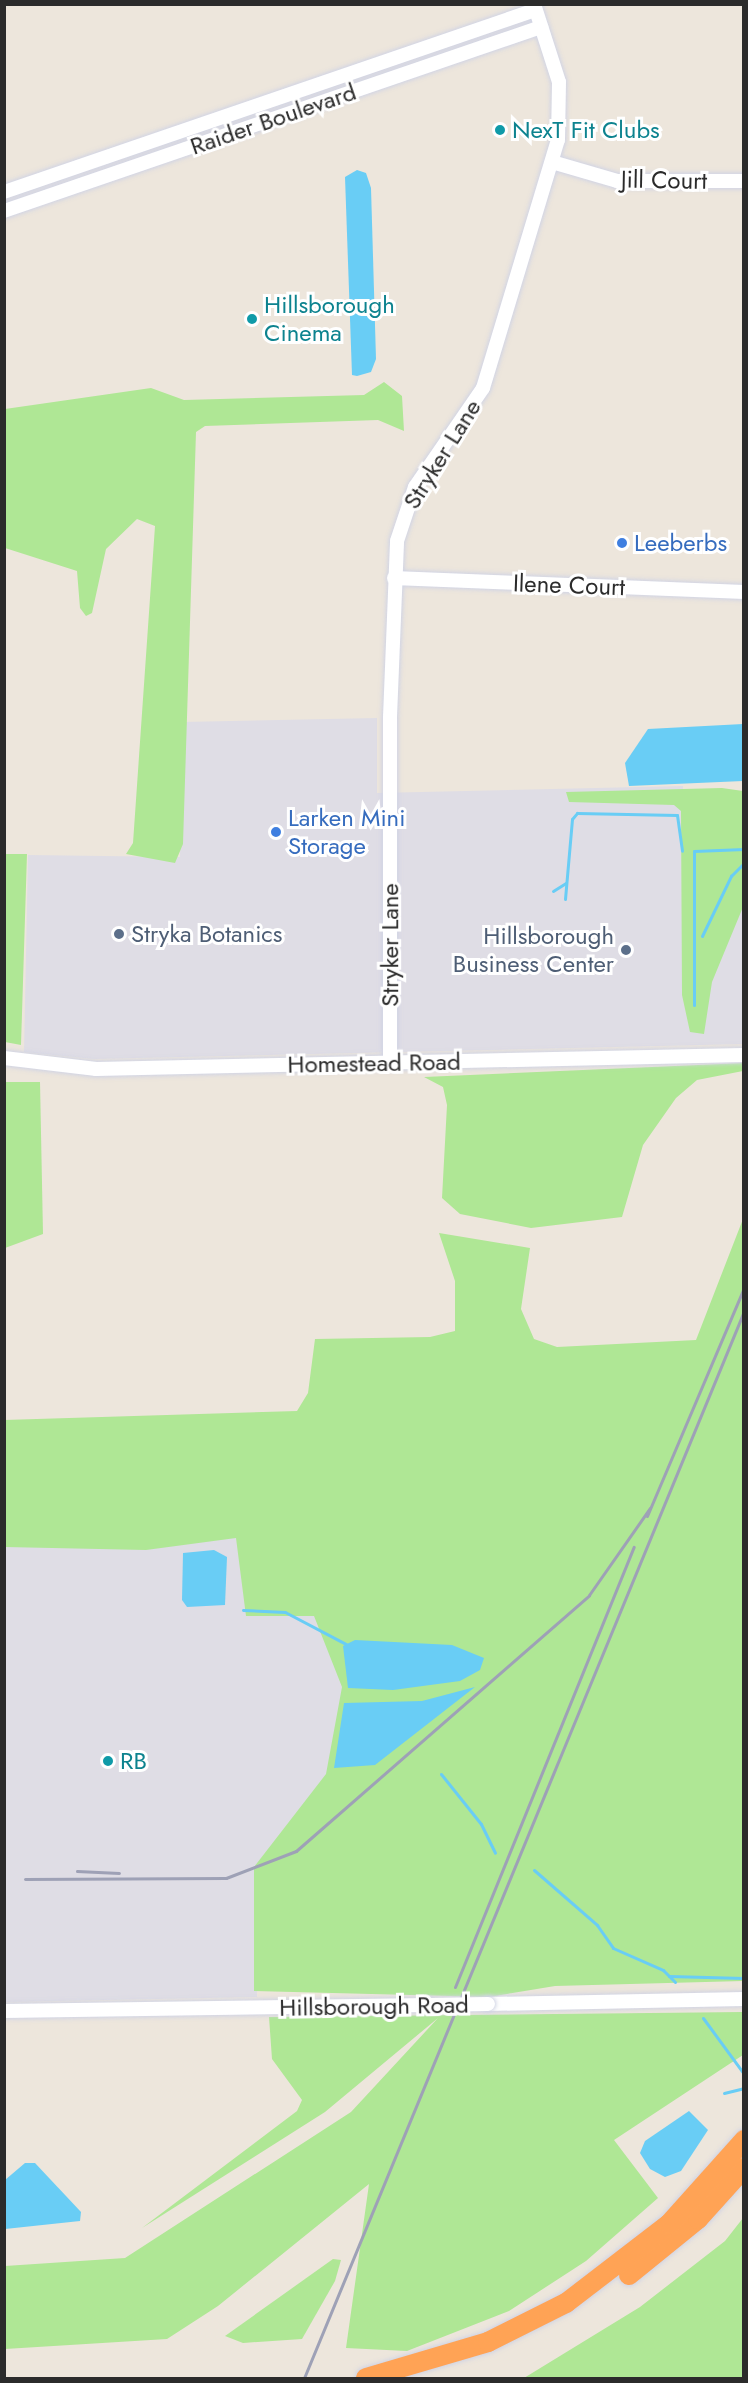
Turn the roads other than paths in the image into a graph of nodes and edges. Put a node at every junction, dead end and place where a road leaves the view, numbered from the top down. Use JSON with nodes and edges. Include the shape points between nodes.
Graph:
{"nodes":[{"id":1,"x":535,"y":7,"type":"edge"},
{"id":2,"x":541,"y":27,"type":"junction"},
{"id":3,"x":552,"y":162,"type":"junction"},
{"id":4,"x":744,"y":180,"type":"edge"},
{"id":5,"x":4,"y":192,"type":"edge"},
{"id":6,"x":4,"y":211,"type":"edge"},
{"id":7,"x":394,"y":578,"type":"junction"},
{"id":8,"x":744,"y":592,"type":"edge"},
{"id":9,"x":744,"y":1054,"type":"edge"},
{"id":10,"x":4,"y":1058,"type":"edge"},
{"id":11,"x":390,"y":1063,"type":"junction"},
{"id":12,"x":744,"y":1999,"type":"edge"},
{"id":13,"x":4,"y":2011,"type":"edge"},
{"id":14,"x":744,"y":2140,"type":"edge"},
{"id":15,"x":744,"y":2168,"type":"edge"},
{"id":16,"x":366,"y":2379,"type":"edge"},
{"id":17,"x":421,"y":2379,"type":"edge"}],
"edges":[{"from":1,"to":2,"type":"street","name":"Stryker Lane"},
{"from":1,"to":5,"type":"street","name":"Raider Boulevard"},
{"from":2,"to":3,"type":"street","name":"Stryker Lane","via":[[561,98]]},
{"from":2,"to":6,"type":"street","name":"Raider Boulevard"},
{"from":3,"to":4,"type":"street","name":"Jill Court","via":[[617,181]]},
{"from":3,"to":7,"type":"street","name":"Stryker Lane","via":[[483,388],[415,487],[400,524]]},
{"from":7,"to":8,"type":"street","name":"Ilene Court"},
{"from":7,"to":11,"type":"street","name":"Stryker Lane"},
{"from":9,"to":11,"type":"street","name":"Homestead Road"},
{"from":10,"to":11,"type":"street","name":"Homestead Road","via":[[96,1069]]},
{"from":12,"to":13,"type":"street","name":"Hillsborough Road","bridge":true},
{"from":14,"to":16,"type":"highway","via":[[669,2224],[566,2303],[478,2346]]},
{"from":15,"to":17,"type":"highway","via":[[672,2242],[584,2306],[523,2340]]}]}
